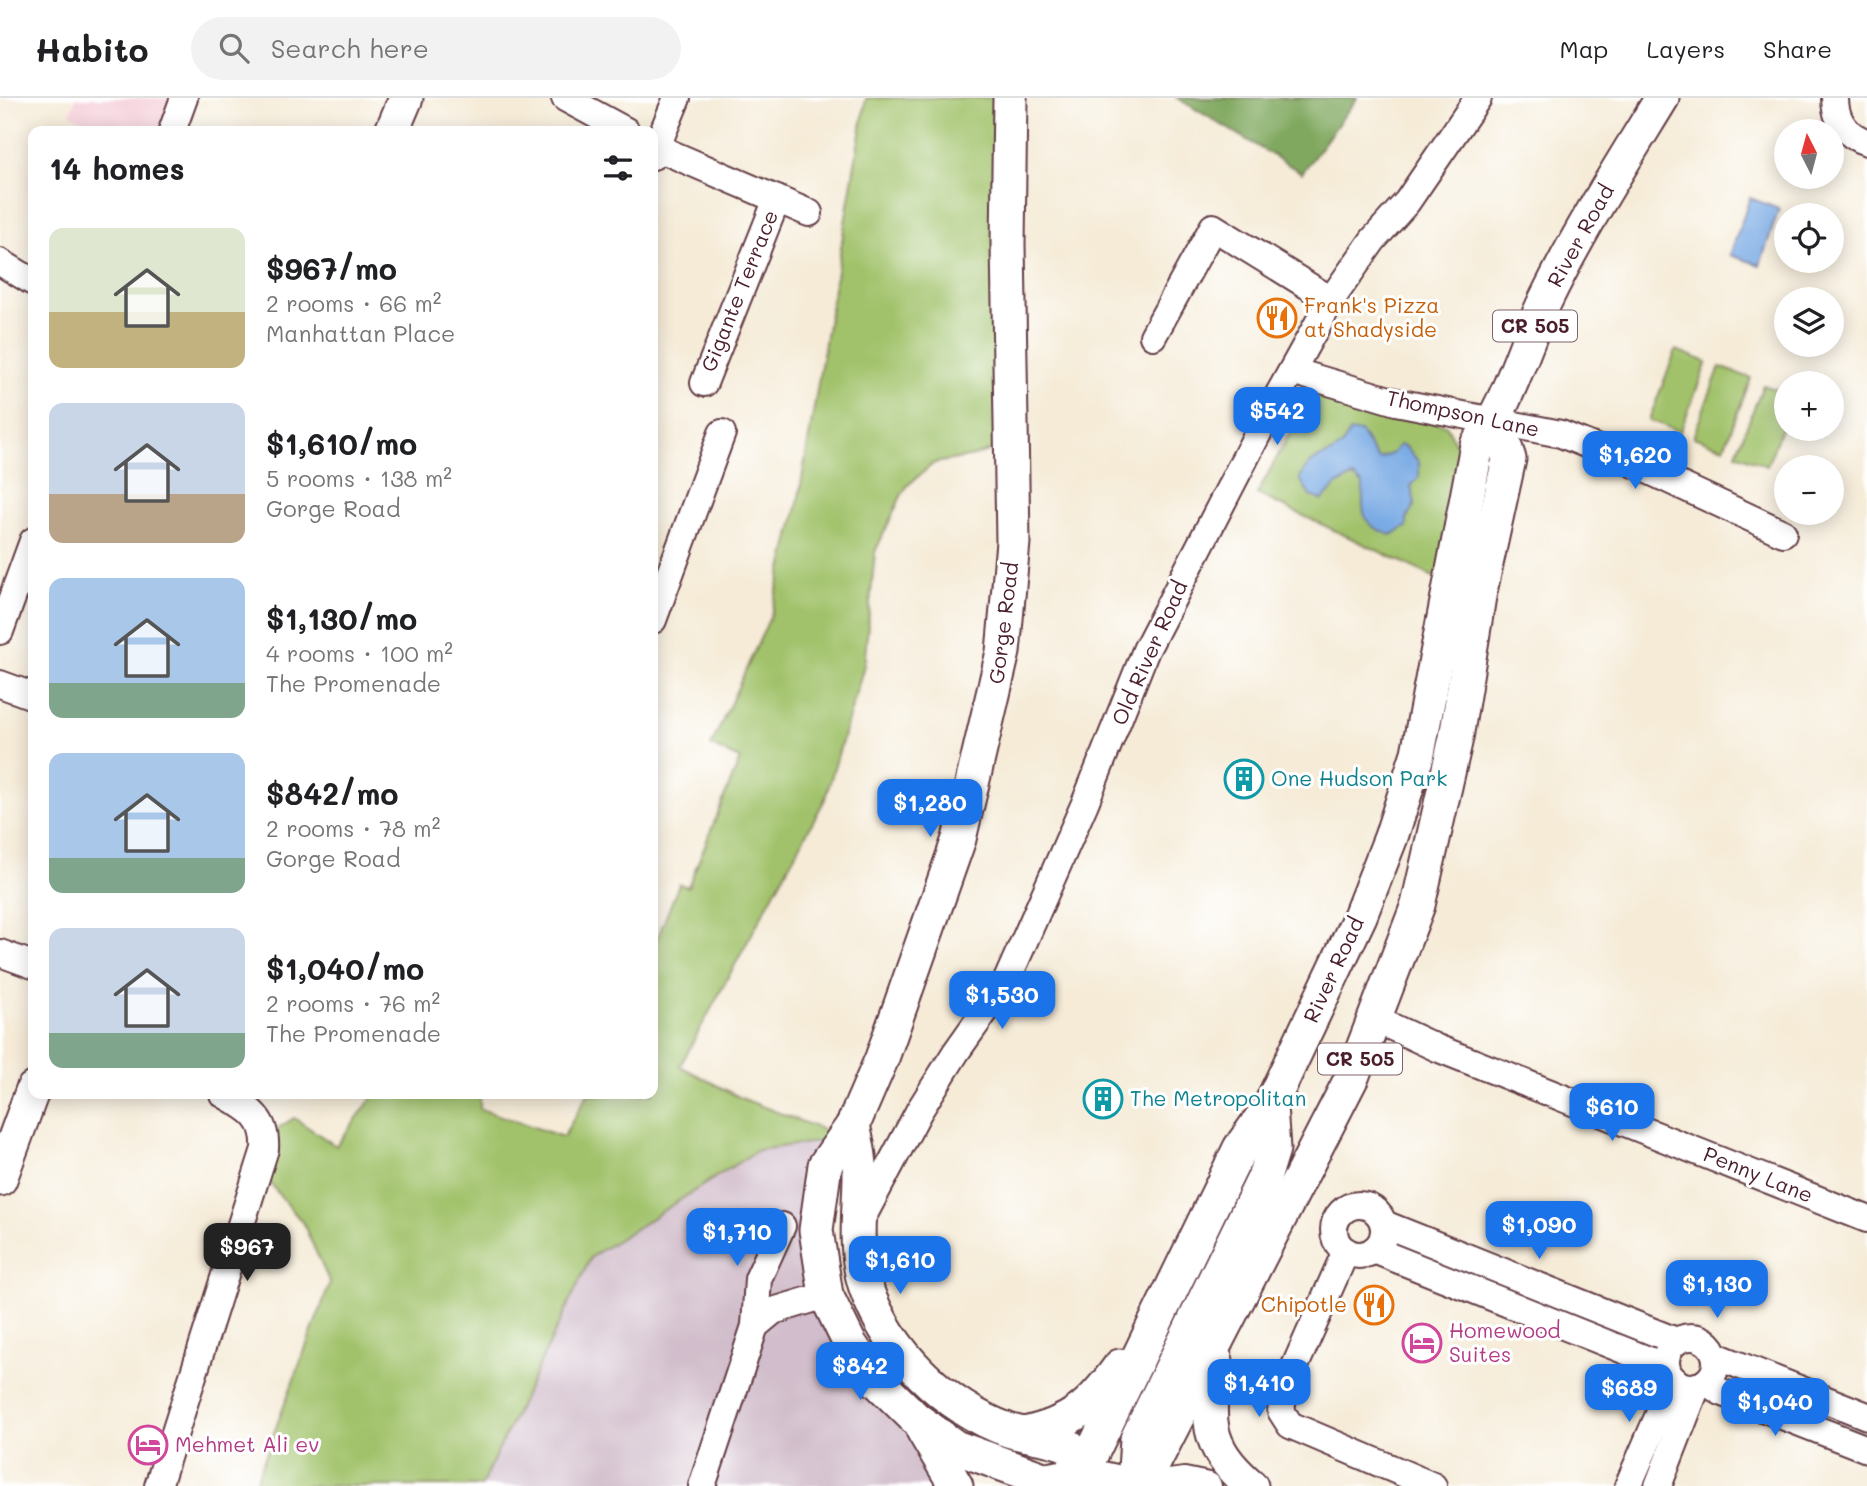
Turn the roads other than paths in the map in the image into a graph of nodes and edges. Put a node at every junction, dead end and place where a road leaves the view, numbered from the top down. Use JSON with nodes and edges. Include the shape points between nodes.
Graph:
{"nodes":[{"id":1,"x":184,"y":98,"type":"edge"},
{"id":2,"x":405,"y":98,"type":"edge"},
{"id":3,"x":565,"y":98,"type":"edge"},
{"id":4,"x":677,"y":98,"type":"edge"},
{"id":5,"x":1010,"y":98,"type":"edge"},
{"id":6,"x":1478,"y":98,"type":"edge"},
{"id":7,"x":1662,"y":98,"type":"edge"},
{"id":8,"x":1829,"y":101,"type":"edge"},
{"id":9,"x":174,"y":126,"type":"edge"},
{"id":10,"x":394,"y":126,"type":"edge"},
{"id":11,"x":617,"y":126,"type":"edge"},
{"id":12,"x":658,"y":141,"type":"edge"},
{"id":13,"x":1867,"y":142,"type":"edge"},
{"id":14,"x":658,"y":152,"type":"edge"},
{"id":15,"x":777,"y":199,"type":"junction"},
{"id":16,"x":809,"y":213,"type":"dead end"},
{"id":17,"x":0,"y":262,"type":"edge"},
{"id":18,"x":28,"y":279,"type":"edge"},
{"id":19,"x":1332,"y":300,"type":"junction"},
{"id":20,"x":1153,"y":336,"type":"dead end"},
{"id":21,"x":1292,"y":371,"type":"junction"},
{"id":22,"x":704,"y":383,"type":"dead end"},
{"id":23,"x":1496,"y":419,"type":"junction"},
{"id":24,"x":722,"y":433,"type":"dead end"},
{"id":25,"x":1783,"y":533,"type":"dead end"},
{"id":26,"x":28,"y":555,"type":"edge"},
{"id":27,"x":662,"y":563,"type":"edge"},
{"id":28,"x":658,"y":588,"type":"edge"},
{"id":29,"x":0,"y":631,"type":"edge"},
{"id":30,"x":0,"y":684,"type":"edge"},
{"id":31,"x":28,"y":694,"type":"edge"},
{"id":32,"x":0,"y":953,"type":"edge"},
{"id":33,"x":28,"y":963,"type":"edge"},
{"id":34,"x":1377,"y":1020,"type":"junction"},
{"id":35,"x":29,"y":1099,"type":"edge"},
{"id":36,"x":232,"y":1099,"type":"edge"},
{"id":37,"x":1270,"y":1107,"type":"junction"},
{"id":38,"x":853,"y":1125,"type":"junction"},
{"id":39,"x":0,"y":1179,"type":"edge"},
{"id":40,"x":1867,"y":1219,"type":"edge"},
{"id":41,"x":1384,"y":1224,"type":"junction"},
{"id":42,"x":782,"y":1226,"type":"dead end"},
{"id":43,"x":857,"y":1227,"type":"junction"},
{"id":44,"x":1374,"y":1250,"type":"junction"},
{"id":45,"x":1346,"y":1251,"type":"junction"},
{"id":46,"x":826,"y":1295,"type":"junction"},
{"id":47,"x":1162,"y":1311,"type":"junction"},
{"id":48,"x":755,"y":1325,"type":"junction"},
{"id":49,"x":1220,"y":1337,"type":"junction"},
{"id":50,"x":1676,"y":1341,"type":"junction"},
{"id":51,"x":1716,"y":1356,"type":"junction"},
{"id":52,"x":1686,"y":1379,"type":"junction"},
{"id":53,"x":1867,"y":1416,"type":"edge"},
{"id":54,"x":916,"y":1419,"type":"junction"},
{"id":55,"x":1024,"y":1434,"type":"junction"},
{"id":56,"x":1867,"y":1449,"type":"edge"},
{"id":57,"x":1082,"y":1482,"type":"edge"},
{"id":58,"x":158,"y":1486,"type":"edge"},
{"id":59,"x":702,"y":1486,"type":"edge"},
{"id":60,"x":956,"y":1486,"type":"edge"},
{"id":61,"x":1140,"y":1486,"type":"edge"},
{"id":62,"x":1148,"y":1486,"type":"edge"},
{"id":63,"x":1208,"y":1486,"type":"edge"},
{"id":64,"x":1251,"y":1486,"type":"edge"},
{"id":65,"x":1433,"y":1486,"type":"edge"},
{"id":66,"x":1628,"y":1486,"type":"edge"},
{"id":67,"x":1658,"y":1486,"type":"edge"}],
"edges":[{"from":1,"to":9,"type":"street"},
{"from":2,"to":10,"type":"main road"},
{"from":3,"to":11,"type":"street"},
{"from":4,"to":12,"type":"street"},
{"from":5,"to":38,"type":"main road","name":"Gorge Road","via":[[1013,542],[1003,652],[958,839],[882,1058]]},
{"from":6,"to":19,"type":"street","name":"Old River Road"},
{"from":7,"to":23,"type":"main road","name":"River Road","number":"CR 505","via":[[1545,302]]},
{"from":8,"to":13,"type":"street","via":[[1845,129]]},
{"from":14,"to":15,"type":"street"},
{"from":15,"to":16,"type":"street"},
{"from":15,"to":22,"type":"street","name":"Gigante Terrace"},
{"from":17,"to":18,"type":"street"},
{"from":19,"to":20,"type":"street","via":[[1213,227]]},
{"from":19,"to":21,"type":"street","name":"Old River Road"},
{"from":21,"to":23,"type":"street","name":"Thompson Lane","via":[[1396,402]]},
{"from":21,"to":43,"type":"street","name":"Old River Road","via":[[1146,650],[1007,980],[919,1111]]},
{"from":23,"to":25,"type":"street","name":"Thompson Lane","via":[[1561,434]]},
{"from":23,"to":34,"type":"main road","number":"CR 505","via":[[1509,459],[1479,596],[1456,738],[1418,905]]},
{"from":23,"to":37,"type":"main road","name":"River Road","number":"CR 505","via":[[1477,445],[1418,753],[1391,837],[1360,916]]},
{"from":24,"to":27,"type":"street"},
{"from":26,"to":29,"type":"street"},
{"from":27,"to":28,"type":"street"},
{"from":30,"to":31,"type":"street"},
{"from":32,"to":33,"type":"street"},
{"from":34,"to":40,"type":"street","name":"Penny Lane"},
{"from":34,"to":49,"type":"main road","number":"CR 505"},
{"from":35,"to":39,"type":"main road"},
{"from":36,"to":58,"type":"street","via":[[262,1122],[265,1149]]},
{"from":37,"to":47,"type":"main road","name":"River Road","number":"CR 505","via":[[1240,1148]]},
{"from":37,"to":61,"type":"main road","via":[[1273,1149],[1264,1178],[1137,1439],[1135,1470]]},
{"from":38,"to":43,"type":"main road","via":[[861,1170]]},
{"from":38,"to":46,"type":"main road","name":"Gorge Road","via":[[825,1165],[816,1230]]},
{"from":41,"to":44,"type":"street","via":[[1381,1243]]},
{"from":41,"to":45,"type":"street","via":[[1380,1215],[1363,1205],[1345,1209],[1334,1226],[1334,1236]]},
{"from":41,"to":50,"type":"street"},
{"from":42,"to":48,"type":"street","via":[[758,1279]]},
{"from":43,"to":55,"type":"main road","via":[[866,1287],[908,1359],[936,1389],[970,1413]]},
{"from":44,"to":45,"type":"street","via":[[1355,1255]]},
{"from":44,"to":52,"type":"street"},
{"from":45,"to":65,"type":"street","via":[[1284,1391],[1281,1411],[1290,1425]]},
{"from":46,"to":48,"type":"street","via":[[774,1311]]},
{"from":46,"to":54,"type":"main road","name":"Gorge Road","via":[[850,1345],[873,1377]]},
{"from":47,"to":55,"type":"main road","via":[[1097,1396],[1072,1418]]},
{"from":47,"to":57,"type":"main road","name":"River Road","number":"CR 505"},
{"from":48,"to":59,"type":"street"},
{"from":49,"to":61,"type":"main road","number":"CR 505"},
{"from":49,"to":64,"type":"main road","via":[[1211,1427],[1215,1446]]},
{"from":50,"to":51,"type":"street","via":[[1695,1337],[1712,1347]]},
{"from":50,"to":52,"type":"street","via":[[1670,1348]]},
{"from":51,"to":52,"type":"street","via":[[1712,1375]]},
{"from":51,"to":53,"type":"street"},
{"from":52,"to":56,"type":"street"},
{"from":52,"to":66,"type":"street"},
{"from":52,"to":67,"type":"street"},
{"from":54,"to":57,"type":"main road","name":"Gorge Road","via":[[955,1447],[988,1461],[1046,1480]]},
{"from":54,"to":60,"type":"main road"},
{"from":55,"to":57,"type":"main road","via":[[1069,1447]]},
{"from":57,"to":61,"type":"main road","name":"Gorge Road"},
{"from":62,"to":63,"type":"street","via":[[1184,1481]]}]}
